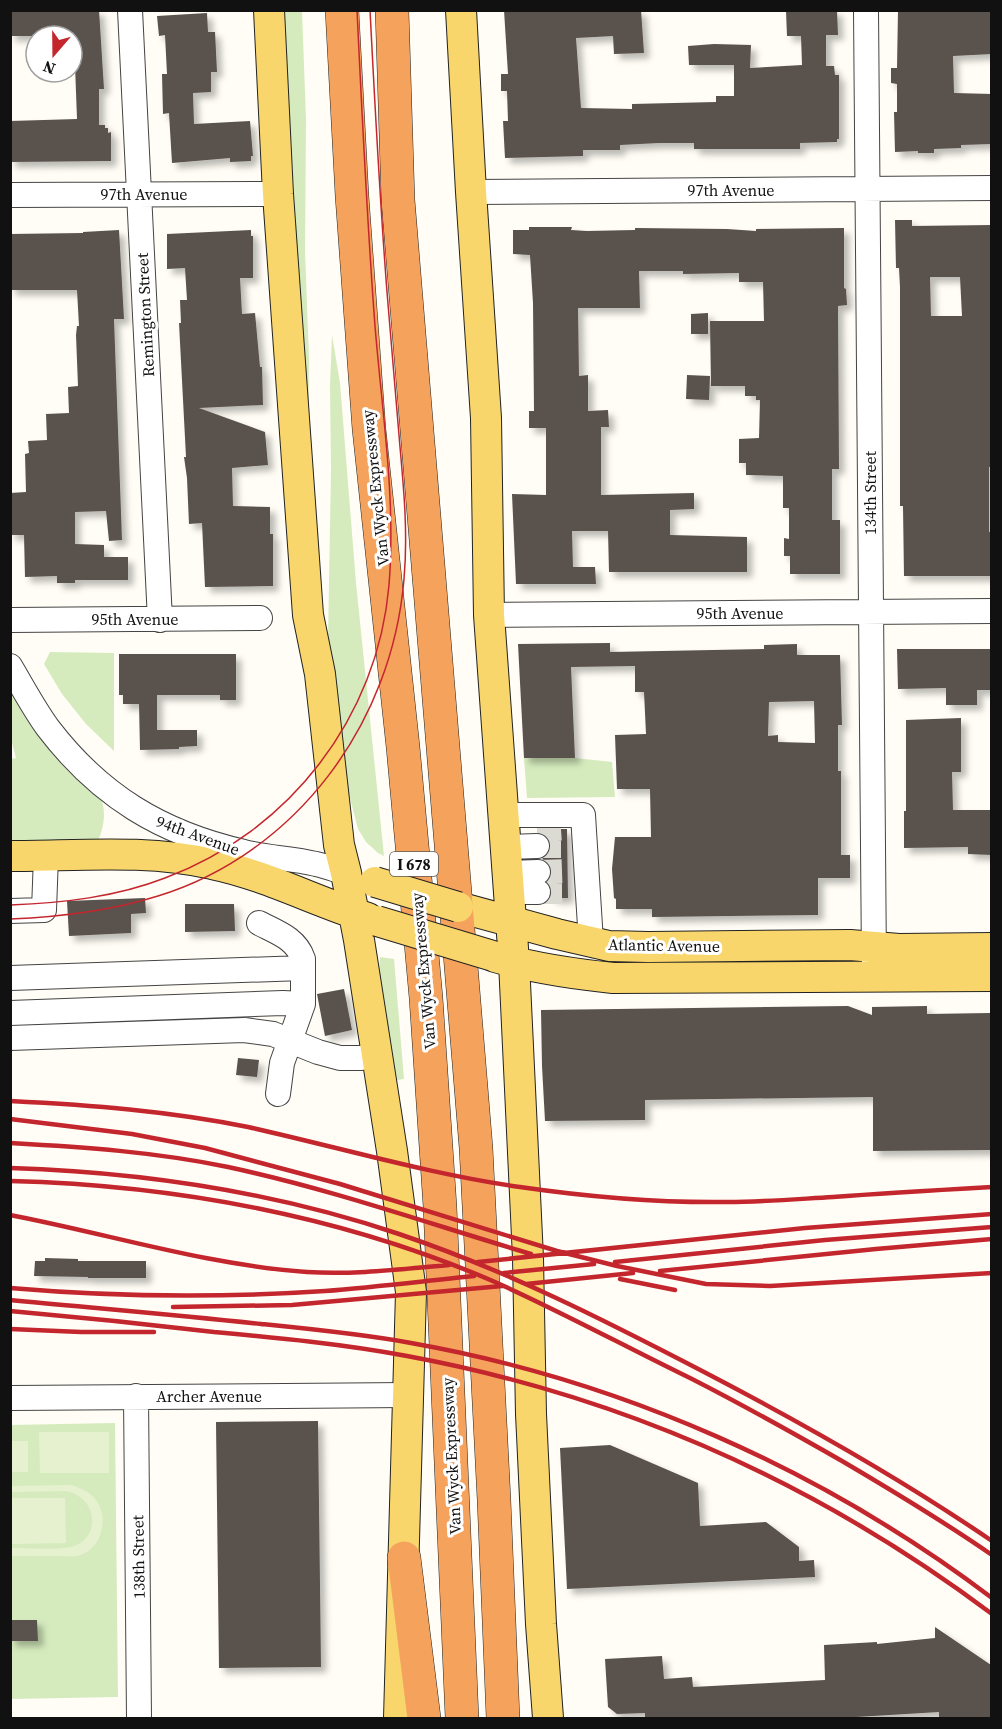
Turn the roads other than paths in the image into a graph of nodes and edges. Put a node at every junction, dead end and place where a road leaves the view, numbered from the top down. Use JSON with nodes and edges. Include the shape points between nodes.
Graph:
{"nodes":[{"id":1,"x":130,"y":10,"type":"edge"},
{"id":2,"x":269,"y":10,"type":"edge"},
{"id":3,"x":342,"y":10,"type":"edge"},
{"id":4,"x":392,"y":10,"type":"edge"},
{"id":5,"x":461,"y":10,"type":"edge"},
{"id":6,"x":867,"y":10,"type":"edge"},
{"id":7,"x":992,"y":188,"type":"edge"},
{"id":8,"x":868,"y":189,"type":"junction"},
{"id":9,"x":471,"y":192,"type":"junction"},
{"id":10,"x":278,"y":194,"type":"junction"},
{"id":11,"x":10,"y":195,"type":"edge"},
{"id":12,"x":139,"y":195,"type":"junction"},
{"id":13,"x":992,"y":611,"type":"edge"},
{"id":14,"x":871,"y":612,"type":"junction"},
{"id":15,"x":489,"y":615,"type":"junction"},
{"id":16,"x":260,"y":618,"type":"dead end"},
{"id":17,"x":10,"y":620,"type":"edge"},
{"id":18,"x":160,"y":620,"type":"junction"},
{"id":19,"x":10,"y":666,"type":"edge"},
{"id":20,"x":537,"y":838,"type":"tunnel mouth"},
{"id":21,"x":10,"y":856,"type":"edge"},
{"id":22,"x":46,"y":856,"type":"junction"},
{"id":23,"x":515,"y":860,"type":"junction"},
{"id":24,"x":346,"y":873,"type":"junction"},
{"id":25,"x":10,"y":911,"type":"edge"},
{"id":26,"x":366,"y":917,"type":"junction"},
{"id":27,"x":499,"y":919,"type":"junction"},
{"id":28,"x":259,"y":923,"type":"dead end"},
{"id":29,"x":591,"y":942,"type":"junction"},
{"id":30,"x":992,"y":948,"type":"edge"},
{"id":31,"x":504,"y":959,"type":"junction"},
{"id":32,"x":874,"y":962,"type":"junction"},
{"id":33,"x":303,"y":968,"type":"junction"},
{"id":34,"x":992,"y":976,"type":"edge"},
{"id":35,"x":10,"y":978,"type":"edge"},
{"id":36,"x":303,"y":1004,"type":"junction"},
{"id":37,"x":10,"y":1013,"type":"edge"},
{"id":38,"x":10,"y":1038,"type":"edge"},
{"id":39,"x":291,"y":1040,"type":"junction"},
{"id":40,"x":377,"y":1056,"type":"junction"},
{"id":41,"x":278,"y":1094,"type":"dead end"},
{"id":42,"x":407,"y":1395,"type":"junction"},
{"id":43,"x":136,"y":1396,"type":"junction"},
{"id":44,"x":10,"y":1398,"type":"edge"},
{"id":45,"x":404,"y":1558,"type":"junction"},
{"id":46,"x":139,"y":1719,"type":"edge"},
{"id":47,"x":399,"y":1719,"type":"edge"},
{"id":48,"x":424,"y":1719,"type":"edge"},
{"id":49,"x":462,"y":1719,"type":"edge"},
{"id":50,"x":503,"y":1719,"type":"edge"},
{"id":51,"x":548,"y":1719,"type":"edge"}],
"edges":[{"from":1,"to":12,"type":"street","name":"Remington Street"},
{"from":2,"to":10,"type":"main road"},
{"from":3,"to":49,"type":"highway","name":"Van Wyck Expressway","number":"I 678","via":[[369,429],[426,998],[440,1207]]},
{"from":4,"to":50,"type":"highway","number":"I 678","via":[[398,200],[476,1148]]},
{"from":5,"to":9,"type":"main road"},
{"from":6,"to":8,"type":"street","name":"134th Street"},
{"from":7,"to":8,"type":"street","name":"97th Avenue"},
{"from":8,"to":9,"type":"street","name":"97th Avenue"},
{"from":8,"to":14,"type":"street","name":"134th Street"},
{"from":9,"to":15,"type":"main road","via":[[486,418]]},
{"from":10,"to":12,"type":"street","name":"97th Avenue"},
{"from":10,"to":24,"type":"main road","via":[[308,615],[320,674],[339,845]]},
{"from":11,"to":12,"type":"street","name":"97th Avenue"},
{"from":12,"to":18,"type":"street","name":"Remington Street"},
{"from":13,"to":14,"type":"street","name":"95th Avenue"},
{"from":14,"to":15,"type":"street","name":"95th Avenue"},
{"from":14,"to":32,"type":"street","name":"134th Street"},
{"from":15,"to":23,"type":"main road"},
{"from":16,"to":18,"type":"street","name":"95th Avenue"},
{"from":17,"to":18,"type":"street","name":"95th Avenue"},
{"from":19,"to":24,"type":"street","name":"94th Avenue","via":[[46,726],[70,756],[135,810],[184,834],[244,852]]},
{"from":20,"to":23,"type":"street"},
{"from":21,"to":22,"type":"main road","name":"94th Avenue"},
{"from":22,"to":25,"type":"street","via":[[44,910]]},
{"from":22,"to":26,"type":"main road","name":"94th Avenue","via":[[140,855],[204,862]]},
{"from":23,"to":27,"type":"main road"},
{"from":23,"to":29,"type":"street","via":[[583,815],[576,837],[577,882]]},
{"from":24,"to":26,"type":"main road"},
{"from":24,"to":27,"type":"main road","name":"Atlantic Avenue","bridge":true},
{"from":26,"to":31,"type":"main road","name":"Atlantic Avenue","bridge":true},
{"from":26,"to":40,"type":"main road"},
{"from":27,"to":29,"type":"main road","name":"Atlantic Avenue"},
{"from":27,"to":31,"type":"main road"},
{"from":28,"to":33,"type":"street","via":[[292,941],[303,959]]},
{"from":29,"to":32,"type":"main road","name":"Atlantic Avenue","via":[[648,947],[840,945]]},
{"from":30,"to":32,"type":"main road","name":"Atlantic Avenue","via":[[899,949]]},
{"from":31,"to":32,"type":"main road","name":"Atlantic Avenue","via":[[613,978]]},
{"from":31,"to":51,"type":"main road","via":[[528,1258],[531,1414]]},
{"from":32,"to":34,"type":"main road","name":"Atlantic Avenue"},
{"from":33,"to":35,"type":"street"},
{"from":33,"to":36,"type":"street"},
{"from":36,"to":37,"type":"street"},
{"from":36,"to":39,"type":"street"},
{"from":38,"to":39,"type":"street","via":[[244,1030]]},
{"from":39,"to":40,"type":"street","via":[[340,1058]]},
{"from":39,"to":41,"type":"street","via":[[280,1071]]},
{"from":40,"to":42,"type":"main road","via":[[411,1292]]},
{"from":42,"to":43,"type":"street","name":"Archer Avenue"},
{"from":42,"to":45,"type":"main road"},
{"from":43,"to":44,"type":"street","name":"Archer Avenue"},
{"from":43,"to":46,"type":"street","name":"138th Street"},
{"from":45,"to":47,"type":"main road"},
{"from":45,"to":48,"type":"highway"}]}
